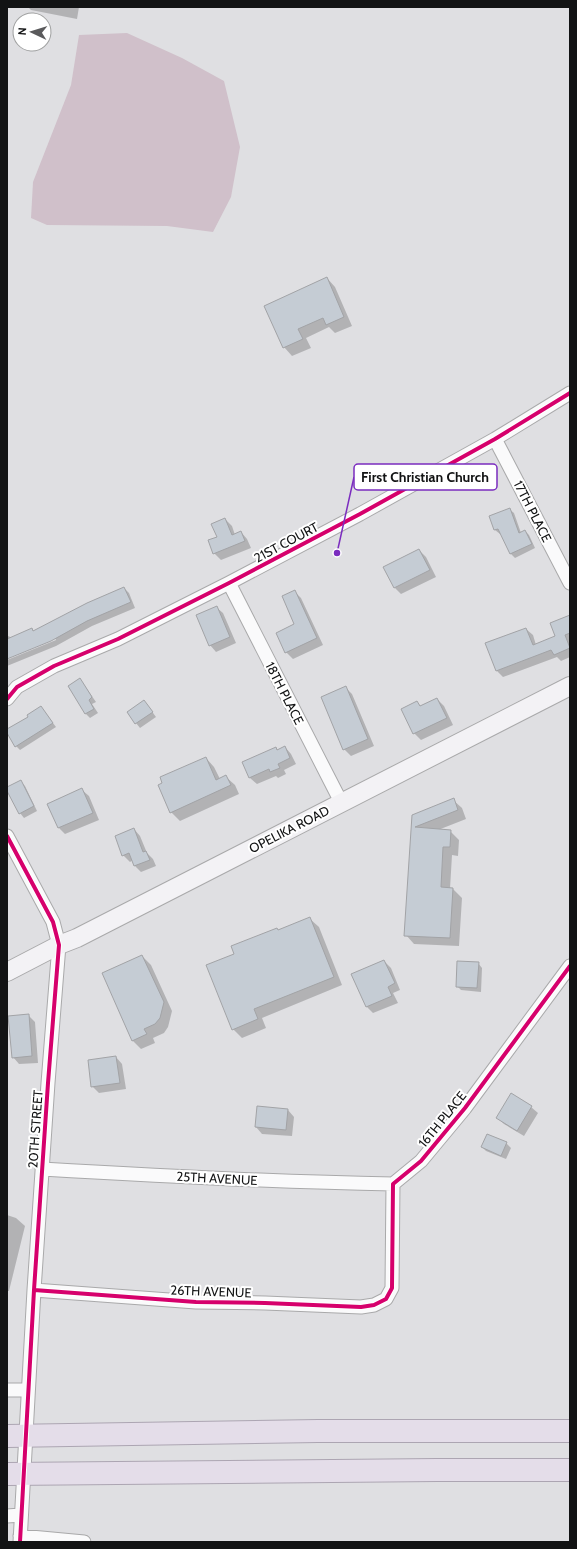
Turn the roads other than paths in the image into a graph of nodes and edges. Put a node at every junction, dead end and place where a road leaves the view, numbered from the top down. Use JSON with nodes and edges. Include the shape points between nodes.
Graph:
{"nodes":[{"id":1,"x":570,"y":393,"type":"edge"},
{"id":2,"x":495,"y":439,"type":"junction"},
{"id":3,"x":229,"y":583,"type":"junction"},
{"id":4,"x":570,"y":583,"type":"edge"},
{"id":5,"x":570,"y":686,"type":"edge"},
{"id":6,"x":7,"y":699,"type":"edge"},
{"id":7,"x":341,"y":802,"type":"junction"},
{"id":8,"x":7,"y":836,"type":"edge"},
{"id":9,"x":59,"y":945,"type":"junction"},
{"id":10,"x":570,"y":966,"type":"edge"},
{"id":11,"x":7,"y":972,"type":"edge"},
{"id":12,"x":42,"y":1169,"type":"junction"},
{"id":13,"x":393,"y":1184,"type":"junction"},
{"id":14,"x":34,"y":1290,"type":"junction"},
{"id":15,"x":7,"y":1390,"type":"edge"},
{"id":16,"x":28,"y":1390,"type":"junction"},
{"id":17,"x":570,"y":1431,"type":"edge"},
{"id":18,"x":17,"y":1436,"type":"edge"},
{"id":19,"x":570,"y":1470,"type":"edge"},
{"id":20,"x":15,"y":1474,"type":"edge"},
{"id":21,"x":21,"y":1515,"type":"junction"},
{"id":22,"x":7,"y":1516,"type":"edge"},
{"id":23,"x":20,"y":1539,"type":"edge"},
{"id":24,"x":84,"y":1542,"type":"edge"}],
"edges":[{"from":1,"to":2,"type":"street","name":"21ST COURT"},
{"from":2,"to":3,"type":"street","name":"21ST COURT"},
{"from":2,"to":4,"type":"street","name":"17TH PLACE"},
{"from":3,"to":6,"type":"street","name":"21ST COURT","via":[[118,638],[54,666],[17,687]]},
{"from":3,"to":7,"type":"street","name":"18TH PLACE"},
{"from":5,"to":7,"type":"main road","name":"OPELIKA ROAD"},
{"from":7,"to":9,"type":"main road","name":"OPELIKA ROAD","via":[[70,942]]},
{"from":8,"to":9,"type":"street","name":"20TH STREET","via":[[53,922]]},
{"from":9,"to":11,"type":"main road","name":"OPELIKA ROAD"},
{"from":9,"to":12,"type":"street","name":"20TH STREET"},
{"from":10,"to":13,"type":"street","name":"16TH PLACE","via":[[464,1108],[421,1160]]},
{"from":12,"to":13,"type":"street","name":"25TH AVENUE","via":[[192,1178]]},
{"from":12,"to":14,"type":"street","name":"20TH STREET"},
{"from":13,"to":14,"type":"street","name":"26TH AVENUE","via":[[392,1288],[386,1299],[374,1305],[361,1307],[196,1302]]},
{"from":14,"to":16,"type":"street","name":"20TH STREET"},
{"from":15,"to":16,"type":"street"},
{"from":16,"to":18,"type":"street","name":"20TH STREET"},
{"from":17,"to":18,"type":"highway","via":[[326,1431]]},
{"from":18,"to":20,"type":"street","name":"20TH STREET"},
{"from":19,"to":20,"type":"highway"},
{"from":20,"to":21,"type":"street","name":"20TH STREET"},
{"from":21,"to":22,"type":"street"},
{"from":21,"to":23,"type":"street","name":"20TH STREET"},
{"from":23,"to":24,"type":"street"}]}
